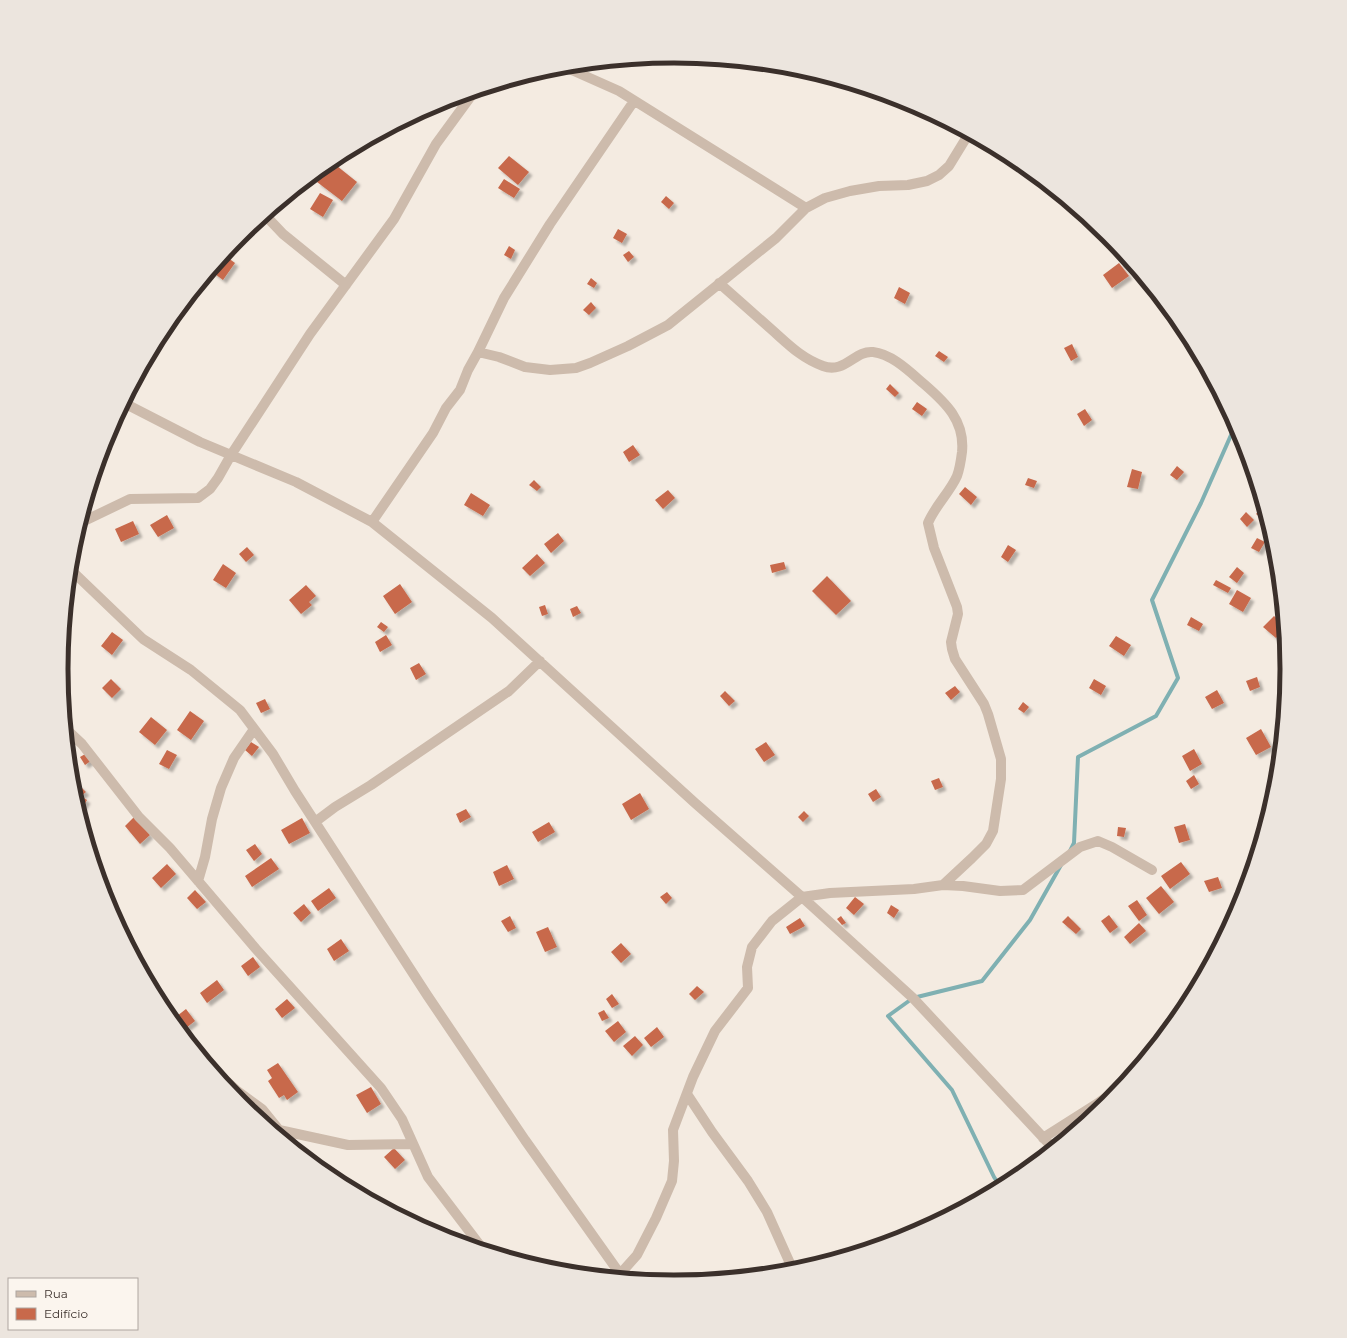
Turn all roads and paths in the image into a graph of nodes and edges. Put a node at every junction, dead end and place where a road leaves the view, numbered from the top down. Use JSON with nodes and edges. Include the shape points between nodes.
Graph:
{"nodes":[{"id":1,"x":575,"y":71,"type":"edge"},
{"id":2,"x":469,"y":99,"type":"edge"},
{"id":3,"x":634,"y":100,"type":"junction"},
{"id":4,"x":966,"y":138,"type":"edge"},
{"id":5,"x":806,"y":208,"type":"junction"},
{"id":6,"x":268,"y":218,"type":"edge"},
{"id":7,"x":719,"y":283,"type":"junction"},
{"id":8,"x":346,"y":285,"type":"junction"},
{"id":9,"x":478,"y":352,"type":"junction"},
{"id":10,"x":129,"y":404,"type":"edge"},
{"id":11,"x":231,"y":455,"type":"junction"},
{"id":12,"x":86,"y":520,"type":"edge"},
{"id":13,"x":372,"y":522,"type":"junction"},
{"id":14,"x":75,"y":574,"type":"edge"},
{"id":15,"x":540,"y":661,"type":"junction"},
{"id":16,"x":254,"y":729,"type":"junction"},
{"id":17,"x":72,"y":734,"type":"edge"},
{"id":18,"x":316,"y":822,"type":"junction"},
{"id":19,"x":1152,"y":870,"type":"dead end"},
{"id":20,"x":198,"y":880,"type":"junction"},
{"id":21,"x":943,"y":885,"type":"junction"},
{"id":22,"x":802,"y":897,"type":"junction"},
{"id":23,"x":241,"y":1094,"type":"edge"},
{"id":24,"x":687,"y":1094,"type":"junction"},
{"id":25,"x":1093,"y":1106,"type":"edge"},
{"id":26,"x":277,"y":1127,"type":"edge"},
{"id":27,"x":281,"y":1130,"type":"edge"},
{"id":28,"x":1042,"y":1138,"type":"junction"},
{"id":29,"x":413,"y":1144,"type":"junction"},
{"id":30,"x":1049,"y":1144,"type":"edge"},
{"id":31,"x":478,"y":1243,"type":"edge"},
{"id":32,"x":790,"y":1263,"type":"edge"},
{"id":33,"x":617,"y":1272,"type":"edge"},
{"id":34,"x":621,"y":1273,"type":"edge"}],
"edges":[{"from":1,"to":3,"type":"street"},
{"from":2,"to":8,"type":"street","via":[[436,144],[394,219]]},
{"from":3,"to":5,"type":"street"},
{"from":3,"to":9,"type":"street","via":[[546,230],[504,298]]},
{"from":4,"to":5,"type":"street","via":[[948,166],[927,182],[850,191],[825,198]]},
{"from":5,"to":7,"type":"street","via":[[776,238]]},
{"from":6,"to":8,"type":"street","via":[[283,234]]},
{"from":7,"to":9,"type":"street","via":[[668,325],[628,346],[576,368],[550,370],[525,367]]},
{"from":7,"to":21,"type":"street","via":[[804,358],[836,368],[867,352],[888,357],[929,388],[947,405],[958,421],[963,441],[957,476],[928,522],[934,548],[958,607],[951,642],[953,654],[988,714],[1001,759],[1001,779],[993,832],[986,844]]},
{"from":8,"to":11,"type":"street","via":[[310,334]]},
{"from":9,"to":13,"type":"street","via":[[460,390]]},
{"from":10,"to":11,"type":"street","via":[[200,442]]},
{"from":11,"to":12,"type":"street","via":[[210,489],[198,498],[130,499]]},
{"from":11,"to":13,"type":"street","via":[[296,482]]},
{"from":13,"to":15,"type":"street","via":[[492,618]]},
{"from":14,"to":16,"type":"street","via":[[143,639],[191,670],[240,710]]},
{"from":15,"to":18,"type":"street","via":[[509,691],[335,806]]},
{"from":15,"to":22,"type":"street"},
{"from":16,"to":18,"type":"street"},
{"from":16,"to":20,"type":"street","via":[[234,758],[221,788]]},
{"from":17,"to":20,"type":"street","via":[[139,817]]},
{"from":18,"to":33,"type":"street","via":[[427,995]]},
{"from":19,"to":21,"type":"street","via":[[1098,841],[1080,847],[1023,890],[1000,891]]},
{"from":20,"to":29,"type":"street","via":[[256,950],[382,1088],[402,1119]]},
{"from":21,"to":22,"type":"street"},
{"from":22,"to":24,"type":"street","via":[[772,921],[752,947],[747,967],[748,988],[715,1031]]},
{"from":22,"to":28,"type":"street","via":[[913,998]]},
{"from":23,"to":26,"type":"street","via":[[262,1109]]},
{"from":24,"to":32,"type":"street","via":[[748,1182],[766,1212]]},
{"from":24,"to":34,"type":"street","via":[[673,1130],[672,1181],[637,1255]]},
{"from":25,"to":28,"type":"street"},
{"from":27,"to":29,"type":"street","via":[[348,1145]]},
{"from":28,"to":30,"type":"street"},
{"from":29,"to":31,"type":"street","via":[[428,1177]]}]}
